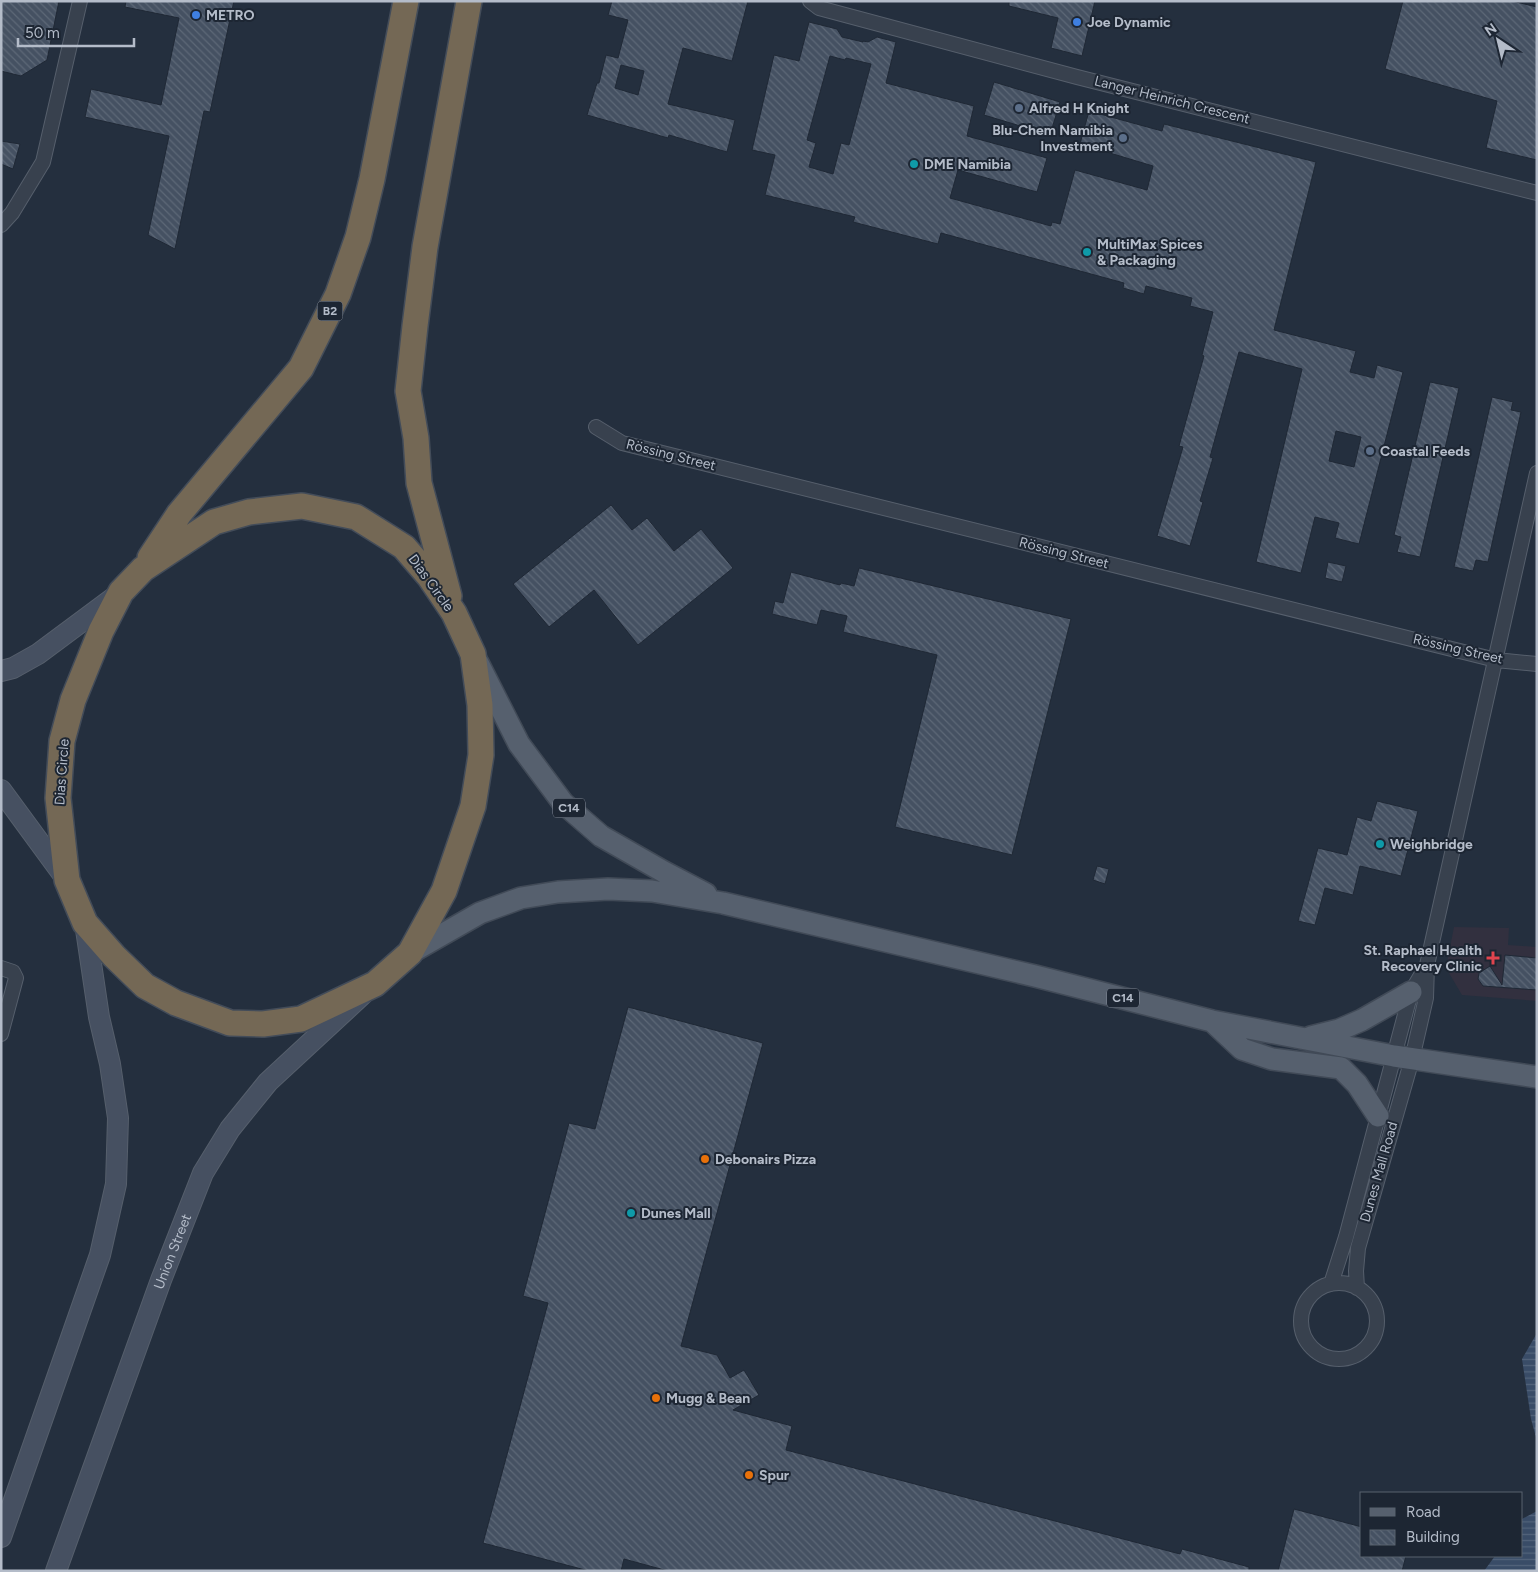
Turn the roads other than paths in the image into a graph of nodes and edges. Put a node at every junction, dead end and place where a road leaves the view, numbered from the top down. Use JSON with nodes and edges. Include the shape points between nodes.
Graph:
{"nodes":[{"id":1,"x":80,"y":1,"type":"edge"},
{"id":2,"x":406,"y":1,"type":"edge"},
{"id":3,"x":469,"y":1,"type":"edge"},
{"id":4,"x":810,"y":1,"type":"edge"},
{"id":5,"x":1537,"y":193,"type":"edge"},
{"id":6,"x":1,"y":224,"type":"edge"},
{"id":7,"x":596,"y":427,"type":"dead end"},
{"id":8,"x":1537,"y":473,"type":"edge"},
{"id":9,"x":143,"y":569,"type":"junction"},
{"id":10,"x":121,"y":592,"type":"junction"},
{"id":11,"x":454,"y":613,"type":"junction"},
{"id":12,"x":473,"y":654,"type":"junction"},
{"id":13,"x":1496,"y":660,"type":"junction"},
{"id":14,"x":1537,"y":664,"type":"edge"},
{"id":15,"x":1,"y":671,"type":"edge"},
{"id":16,"x":1,"y":790,"type":"edge"},
{"id":17,"x":67,"y":880,"type":"junction"},
{"id":18,"x":723,"y":903,"type":"junction"},
{"id":19,"x":85,"y":924,"type":"junction"},
{"id":20,"x":410,"y":953,"type":"junction"},
{"id":21,"x":1428,"y":965,"type":"junction"},
{"id":22,"x":7,"y":970,"type":"edge"},
{"id":23,"x":374,"y":984,"type":"junction"},
{"id":24,"x":1411,"y":992,"type":"junction"},
{"id":25,"x":1212,"y":1021,"type":"junction"},
{"id":26,"x":1,"y":1034,"type":"edge"},
{"id":27,"x":1306,"y":1038,"type":"junction"},
{"id":28,"x":1403,"y":1057,"type":"junction"},
{"id":29,"x":1537,"y":1076,"type":"edge"},
{"id":30,"x":1378,"y":1116,"type":"junction"},
{"id":31,"x":1331,"y":1284,"type":"junction"},
{"id":32,"x":1358,"y":1288,"type":"junction"},
{"id":33,"x":1,"y":1537,"type":"edge"},
{"id":34,"x":56,"y":1571,"type":"edge"}],
"edges":[{"from":1,"to":6,"type":"street","via":[[43,162],[12,213]]},
{"from":2,"to":9,"type":"highway","number":"B2","via":[[370,189],[358,237],[338,294],[301,368],[179,514]]},
{"from":3,"to":11,"type":"highway","via":[[425,247],[408,390],[419,483]]},
{"from":4,"to":5,"type":"street","name":"Langer Heinrich Crescent","via":[[818,8],[1077,77]]},
{"from":7,"to":13,"type":"street","name":"Rössing Street","via":[[622,443]]},
{"from":8,"to":13,"type":"street"},
{"from":9,"to":10,"type":"highway","name":"Dias Circle"},
{"from":9,"to":11,"type":"highway","name":"Dias Circle","via":[[214,522],[249,512],[302,506],[356,517],[404,547]]},
{"from":10,"to":15,"type":"main road","via":[[38,654]]},
{"from":10,"to":17,"type":"highway","name":"Dias Circle","via":[[101,630],[62,741],[58,798]]},
{"from":11,"to":12,"type":"highway","name":"Dias Circle"},
{"from":12,"to":18,"type":"main road","number":"C14","via":[[520,744],[564,803],[601,836]]},
{"from":12,"to":20,"type":"highway","name":"Dias Circle","via":[[480,705],[481,755],[472,806],[444,892]]},
{"from":13,"to":14,"type":"street","name":"Rössing Street"},
{"from":13,"to":21,"type":"street"},
{"from":16,"to":17,"type":"main road"},
{"from":17,"to":19,"type":"highway","name":"Dias Circle"},
{"from":18,"to":20,"type":"main road","number":"C14","via":[[652,891],[558,892],[521,898],[480,913]]},
{"from":18,"to":25,"type":"main road","number":"C14"},
{"from":19,"to":23,"type":"highway","name":"Dias Circle","via":[[145,986],[176,1003],[230,1023],[263,1024],[301,1019]]},
{"from":19,"to":33,"type":"main road","via":[[118,1118],[116,1184],[100,1255]]},
{"from":20,"to":23,"type":"highway","name":"Dias Circle"},
{"from":21,"to":24,"type":"street"},
{"from":21,"to":28,"type":"street","via":[[1426,998]]},
{"from":22,"to":26,"type":"street","via":[[16,978]]},
{"from":23,"to":34,"type":"main road","name":"Union Street","via":[[268,1082],[230,1129],[203,1173]]},
{"from":24,"to":27,"type":"main road","via":[[1351,1025]]},
{"from":24,"to":28,"type":"street"},
{"from":25,"to":27,"type":"main road","number":"C14"},
{"from":25,"to":30,"type":"main road","via":[[1242,1049],[1272,1059],[1341,1068],[1362,1090]]},
{"from":27,"to":28,"type":"main road","number":"C14"},
{"from":28,"to":29,"type":"main road","number":"C14"},
{"from":28,"to":30,"type":"street","name":"Dunes Mall Road"},
{"from":28,"to":32,"type":"street","name":"Dunes Mall Road","via":[[1358,1248]]},
{"from":30,"to":31,"type":"street","name":"Dunes Mall Road"},
{"from":31,"to":32,"type":"street","via":[[1349,1284]]},
{"from":31,"to":32,"type":"street","via":[[1308,1298],[1301,1315],[1307,1342],[1328,1358],[1355,1355],[1374,1335],[1375,1308]]}]}
